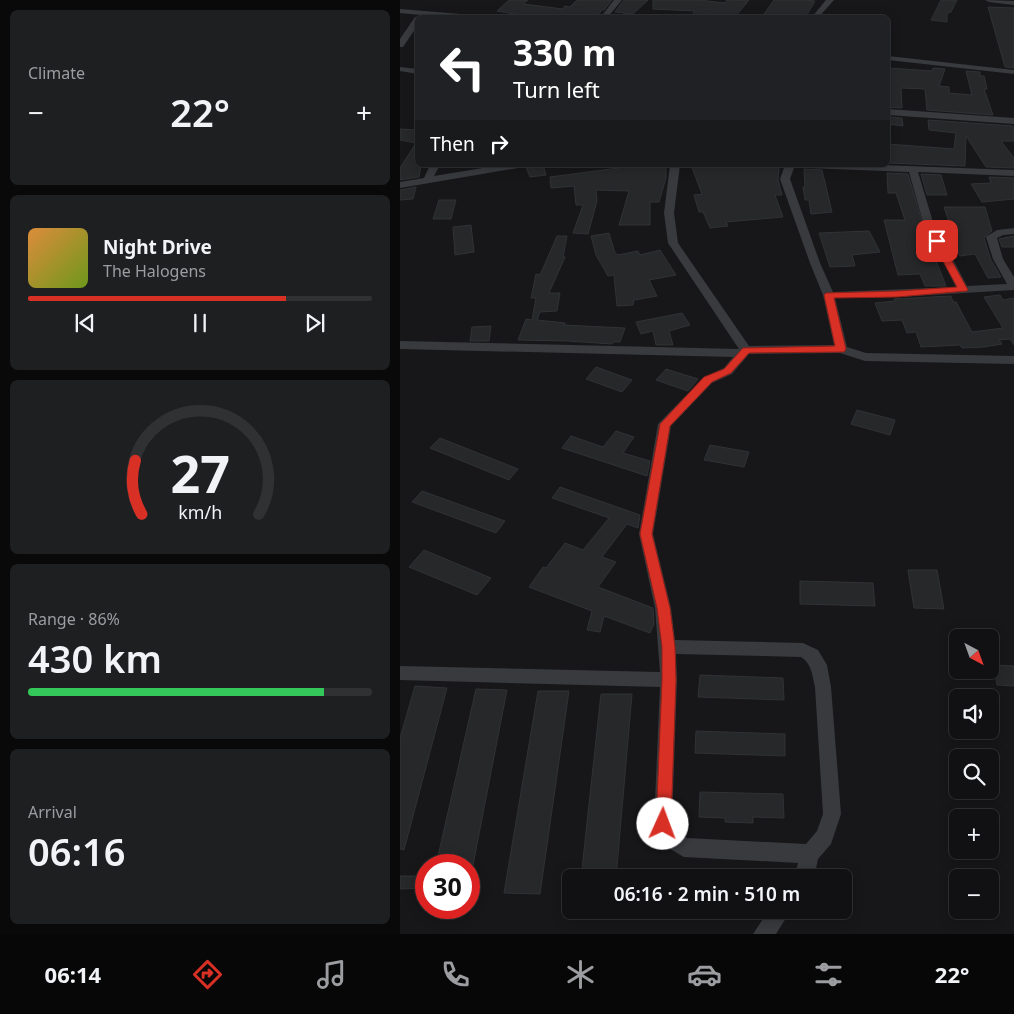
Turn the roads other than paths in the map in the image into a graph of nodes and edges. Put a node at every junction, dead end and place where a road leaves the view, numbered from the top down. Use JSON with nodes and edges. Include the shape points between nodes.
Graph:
{"nodes":[{"id":1,"x":618,"y":0,"type":"edge"},
{"id":2,"x":830,"y":0,"type":"edge"},
{"id":3,"x":989,"y":0,"type":"edge"},
{"id":4,"x":1014,"y":3,"type":"edge"},
{"id":5,"x":400,"y":11,"type":"edge"},
{"id":6,"x":418,"y":14,"type":"edge"},
{"id":7,"x":456,"y":15,"type":"edge"},
{"id":8,"x":606,"y":15,"type":"edge"},
{"id":9,"x":817,"y":15,"type":"edge"},
{"id":10,"x":415,"y":19,"type":"edge"},
{"id":11,"x":400,"y":29,"type":"edge"},
{"id":12,"x":409,"y":30,"type":"junction"},
{"id":13,"x":400,"y":46,"type":"edge"},
{"id":14,"x":890,"y":58,"type":"edge"},
{"id":15,"x":400,"y":70,"type":"edge"},
{"id":16,"x":415,"y":72,"type":"edge"},
{"id":17,"x":1014,"y":72,"type":"edge"},
{"id":18,"x":890,"y":112,"type":"edge"},
{"id":19,"x":1014,"y":121,"type":"edge"},
{"id":20,"x":433,"y":167,"type":"edge"},
{"id":21,"x":507,"y":167,"type":"edge"},
{"id":22,"x":675,"y":167,"type":"edge"},
{"id":23,"x":789,"y":167,"type":"edge"},
{"id":24,"x":850,"y":167,"type":"edge"},
{"id":25,"x":913,"y":170,"type":"junction"},
{"id":26,"x":1014,"y":173,"type":"edge"},
{"id":27,"x":427,"y":181,"type":"junction"},
{"id":28,"x":400,"y":185,"type":"edge"},
{"id":29,"x":1014,"y":230,"type":"edge"},
{"id":30,"x":1014,"y":287,"type":"edge"},
{"id":31,"x":963,"y":290,"type":"junction"},
{"id":32,"x":829,"y":295,"type":"junction"},
{"id":33,"x":400,"y":344,"type":"edge"},
{"id":34,"x":841,"y":349,"type":"junction"},
{"id":35,"x":745,"y":352,"type":"junction"},
{"id":36,"x":1014,"y":360,"type":"edge"},
{"id":37,"x":668,"y":647,"type":"junction"},
{"id":38,"x":400,"y":673,"type":"edge"},
{"id":39,"x":669,"y":680,"type":"junction"},
{"id":40,"x":810,"y":854,"type":"junction"},
{"id":41,"x":806,"y":869,"type":"edge"},
{"id":42,"x":774,"y":919,"type":"edge"},
{"id":43,"x":763,"y":934,"type":"edge"}],
"edges":[{"from":1,"to":8,"type":"street"},
{"from":2,"to":9,"type":"street"},
{"from":3,"to":4,"type":"street"},
{"from":5,"to":6,"type":"street"},
{"from":6,"to":7,"type":"street"},
{"from":10,"to":12,"type":"street"},
{"from":11,"to":12,"type":"street"},
{"from":12,"to":13,"type":"street"},
{"from":14,"to":17,"type":"street"},
{"from":15,"to":16,"type":"street"},
{"from":18,"to":19,"type":"street"},
{"from":20,"to":27,"type":"street"},
{"from":21,"to":27,"type":"street"},
{"from":22,"to":35,"type":"street","via":[[669,202],[673,243]]},
{"from":23,"to":32,"type":"street","via":[[785,179],[789,195]]},
{"from":24,"to":25,"type":"street"},
{"from":25,"to":26,"type":"street"},
{"from":25,"to":31,"type":"street","via":[[928,222]]},
{"from":27,"to":28,"type":"street"},
{"from":29,"to":30,"type":"street","via":[[991,237],[998,259]]},
{"from":30,"to":31,"type":"street"},
{"from":31,"to":32,"type":"street"},
{"from":32,"to":34,"type":"street"},
{"from":33,"to":35,"type":"street"},
{"from":34,"to":35,"type":"street"},
{"from":34,"to":36,"type":"street","via":[[865,357]]},
{"from":35,"to":37,"type":"street","via":[[728,371],[708,380],[665,424],[646,534],[663,608]]},
{"from":37,"to":39,"type":"street"},
{"from":37,"to":40,"type":"street","via":[[802,650],[812,655],[819,665],[832,814],[824,837]]},
{"from":38,"to":39,"type":"street"},
{"from":39,"to":40,"type":"street","via":[[663,824],[672,839],[684,847]]},
{"from":40,"to":41,"type":"street"},
{"from":42,"to":43,"type":"street"}]}
